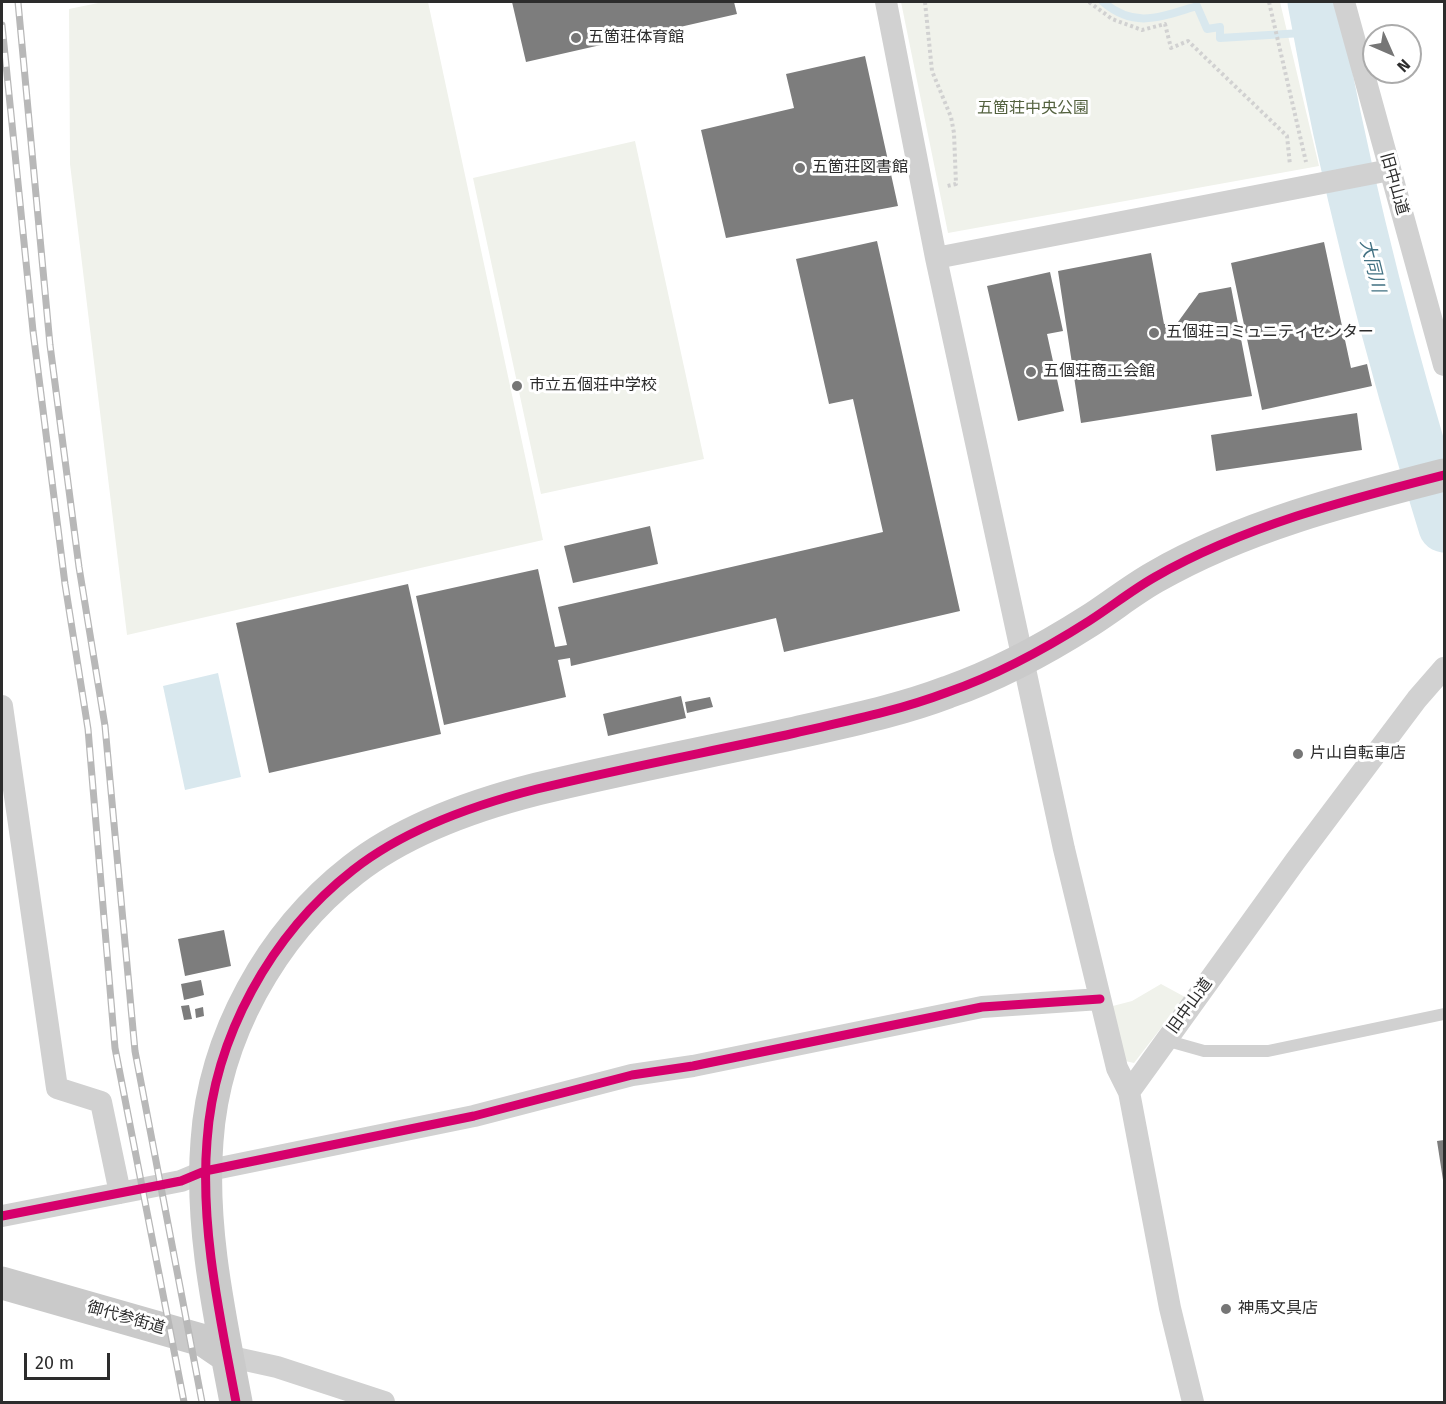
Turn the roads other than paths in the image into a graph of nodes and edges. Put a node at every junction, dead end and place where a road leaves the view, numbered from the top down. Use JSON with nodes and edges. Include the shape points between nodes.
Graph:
{"nodes":[{"id":1,"x":885,"y":2,"type":"edge"},
{"id":2,"x":1344,"y":2,"type":"edge"},
{"id":3,"x":1383,"y":171,"type":"junction"},
{"id":4,"x":936,"y":258,"type":"junction"},
{"id":5,"x":1444,"y":365,"type":"edge"},
{"id":6,"x":1444,"y":476,"type":"edge"},
{"id":7,"x":1025,"y":658,"type":"junction"},
{"id":8,"x":1444,"y":668,"type":"edge"},
{"id":9,"x":2,"y":706,"type":"edge"},
{"id":10,"x":1100,"y":999,"type":"junction"},
{"id":11,"x":1444,"y":1014,"type":"edge"},
{"id":12,"x":1166,"y":1040,"type":"junction"},
{"id":13,"x":1129,"y":1092,"type":"junction"},
{"id":14,"x":206,"y":1171,"type":"junction"},
{"id":15,"x":120,"y":1194,"type":"junction"},
{"id":16,"x":2,"y":1216,"type":"edge"},
{"id":17,"x":2,"y":1283,"type":"edge"},
{"id":18,"x":227,"y":1356,"type":"junction"},
{"id":19,"x":236,"y":1402,"type":"edge"},
{"id":20,"x":384,"y":1402,"type":"edge"},
{"id":21,"x":1193,"y":1402,"type":"edge"}],
"edges":[{"from":1,"to":4,"type":"street"},
{"from":2,"to":3,"type":"street","name":"旧中山道"},
{"from":3,"to":4,"type":"street"},
{"from":3,"to":5,"type":"street","name":"旧中山道"},
{"from":4,"to":7,"type":"street"},
{"from":6,"to":7,"type":"street","via":[[1237,537],[1154,577],[1088,622]]},
{"from":7,"to":10,"type":"street"},
{"from":7,"to":14,"type":"street","via":[[952,691],[890,712],[536,790],[408,835],[354,869],[292,930],[239,1016],[219,1071],[207,1136]]},
{"from":8,"to":12,"type":"street","name":"旧中山道","via":[[1296,860]]},
{"from":9,"to":15,"type":"street","via":[[57,1088],[101,1102]]},
{"from":10,"to":13,"type":"street","via":[[1117,1068]]},
{"from":10,"to":14,"type":"street","via":[[982,1007],[632,1075],[474,1116]]},
{"from":11,"to":12,"type":"lane","via":[[1268,1051],[1204,1051]]},
{"from":12,"to":13,"type":"street","name":"旧中山道"},
{"from":13,"to":21,"type":"street","via":[[1170,1308]]},
{"from":14,"to":15,"type":"street","via":[[182,1181]]},
{"from":14,"to":18,"type":"street","via":[[210,1253]]},
{"from":15,"to":16,"type":"street"},
{"from":17,"to":18,"type":"street","name":"御代参街道","via":[[205,1341]]},
{"from":18,"to":19,"type":"street"},
{"from":18,"to":20,"type":"street","name":"御代参街道","via":[[277,1367]]}]}
